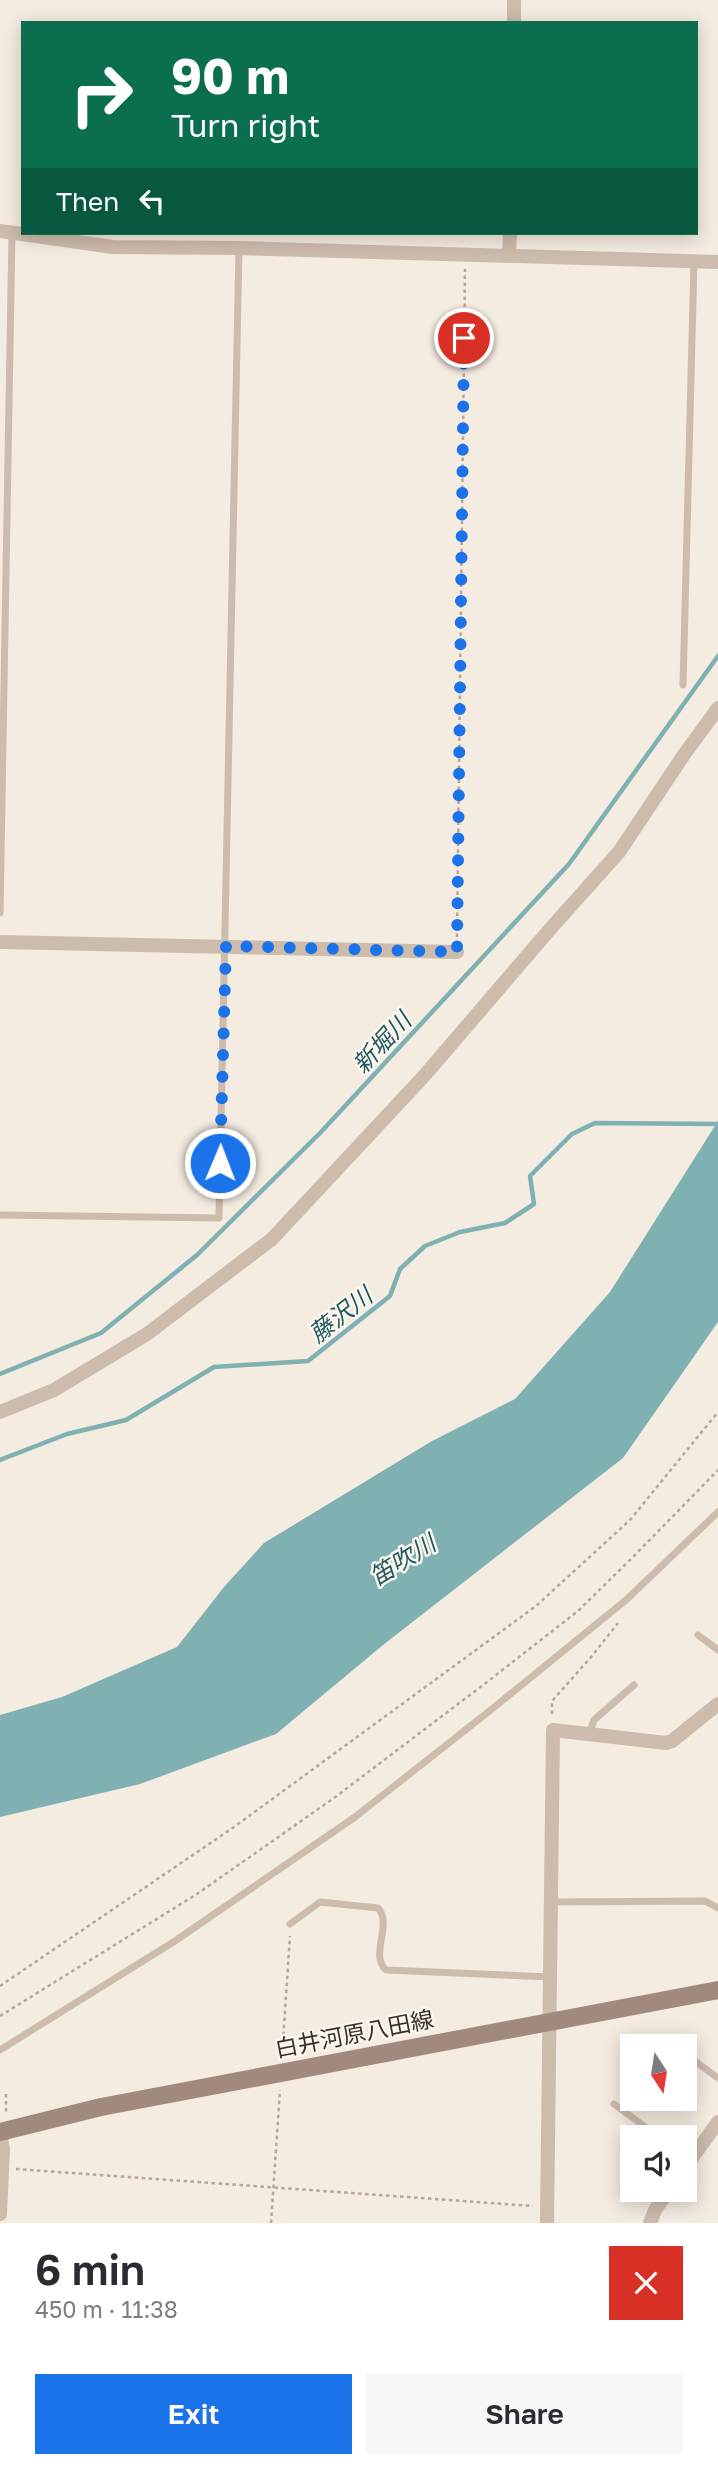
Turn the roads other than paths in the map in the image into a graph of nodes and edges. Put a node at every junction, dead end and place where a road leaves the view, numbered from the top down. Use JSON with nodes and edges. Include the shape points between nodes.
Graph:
{"nodes":[{"id":1,"x":514,"y":0,"type":"edge"},
{"id":2,"x":514,"y":21,"type":"edge"},
{"id":3,"x":6,"y":232,"type":"edge"},
{"id":4,"x":27,"y":235,"type":"edge"},
{"id":5,"x":509,"y":235,"type":"edge"},
{"id":6,"x":239,"y":248,"type":"junction"},
{"id":7,"x":509,"y":256,"type":"junction"},
{"id":8,"x":694,"y":262,"type":"junction"},
{"id":9,"x":718,"y":262,"type":"edge"},
{"id":10,"x":683,"y":685,"type":"dead end"},
{"id":11,"x":718,"y":708,"type":"edge"},
{"id":12,"x":0,"y":913,"type":"edge"},
{"id":13,"x":0,"y":942,"type":"edge"},
{"id":14,"x":226,"y":946,"type":"junction"},
{"id":15,"x":457,"y":952,"type":"road end"},
{"id":16,"x":0,"y":1215,"type":"edge"},
{"id":17,"x":0,"y":1412,"type":"edge"},
{"id":18,"x":718,"y":1512,"type":"edge"},
{"id":19,"x":698,"y":1635,"type":"dead end"},
{"id":20,"x":718,"y":1650,"type":"edge"},
{"id":21,"x":634,"y":1685,"type":"dead end"},
{"id":22,"x":718,"y":1704,"type":"edge"},
{"id":23,"x":589,"y":1734,"type":"junction"},
{"id":24,"x":551,"y":1902,"type":"junction"},
{"id":25,"x":718,"y":1908,"type":"edge"},
{"id":26,"x":290,"y":1924,"type":"dead end"},
{"id":27,"x":550,"y":1977,"type":"junction"},
{"id":28,"x":718,"y":1990,"type":"edge"},
{"id":29,"x":549,"y":2021,"type":"junction"},
{"id":30,"x":0,"y":2050,"type":"edge"},
{"id":31,"x":697,"y":2063,"type":"edge"},
{"id":32,"x":718,"y":2078,"type":"edge"},
{"id":33,"x":614,"y":2104,"type":"dead end"},
{"id":34,"x":718,"y":2122,"type":"edge"},
{"id":35,"x":643,"y":2125,"type":"edge"},
{"id":36,"x":0,"y":2133,"type":"edge"},
{"id":37,"x":697,"y":2148,"type":"edge"},
{"id":38,"x":1,"y":2168,"type":"edge"},
{"id":39,"x":661,"y":2202,"type":"edge"},
{"id":40,"x":0,"y":2214,"type":"edge"},
{"id":41,"x":547,"y":2223,"type":"edge"},
{"id":42,"x":650,"y":2223,"type":"edge"}],
"edges":[{"from":1,"to":2,"type":"street"},
{"from":3,"to":12,"type":"lane"},
{"from":4,"to":6,"type":"street","via":[[113,247]]},
{"from":5,"to":7,"type":"street"},
{"from":6,"to":7,"type":"street"},
{"from":6,"to":14,"type":"lane"},
{"from":7,"to":8,"type":"street"},
{"from":8,"to":9,"type":"street"},
{"from":8,"to":10,"type":"lane"},
{"from":11,"to":17,"type":"street","via":[[620,852],[424,1076],[272,1239],[146,1334],[54,1390]]},
{"from":13,"to":14,"type":"street"},
{"from":14,"to":15,"type":"street"},
{"from":14,"to":16,"type":"lane","via":[[219,1218]]},
{"from":18,"to":30,"type":"lane","via":[[626,1600],[326,1838],[175,1941]]},
{"from":19,"to":20,"type":"lane"},
{"from":21,"to":23,"type":"lane","via":[[594,1720]]},
{"from":22,"to":23,"type":"street","via":[[672,1741]]},
{"from":23,"to":24,"type":"street","via":[[553,1730]]},
{"from":24,"to":25,"type":"lane","via":[[705,1902]]},
{"from":24,"to":27,"type":"street"},
{"from":26,"to":27,"type":"lane","via":[[320,1902],[378,1908],[383,1920],[380,1962],[386,1970]]},
{"from":27,"to":29,"type":"street"},
{"from":28,"to":29,"type":"main road","name":"白井河原八田線"},
{"from":29,"to":36,"type":"main road","name":"白井河原八田線","via":[[101,2107]]},
{"from":29,"to":41,"type":"street"},
{"from":31,"to":32,"type":"lane"},
{"from":33,"to":35,"type":"lane"},
{"from":34,"to":37,"type":"street"},
{"from":36,"to":38,"type":"street","via":[[4,2149]]},
{"from":38,"to":40,"type":"street"},
{"from":39,"to":42,"type":"street"}]}
